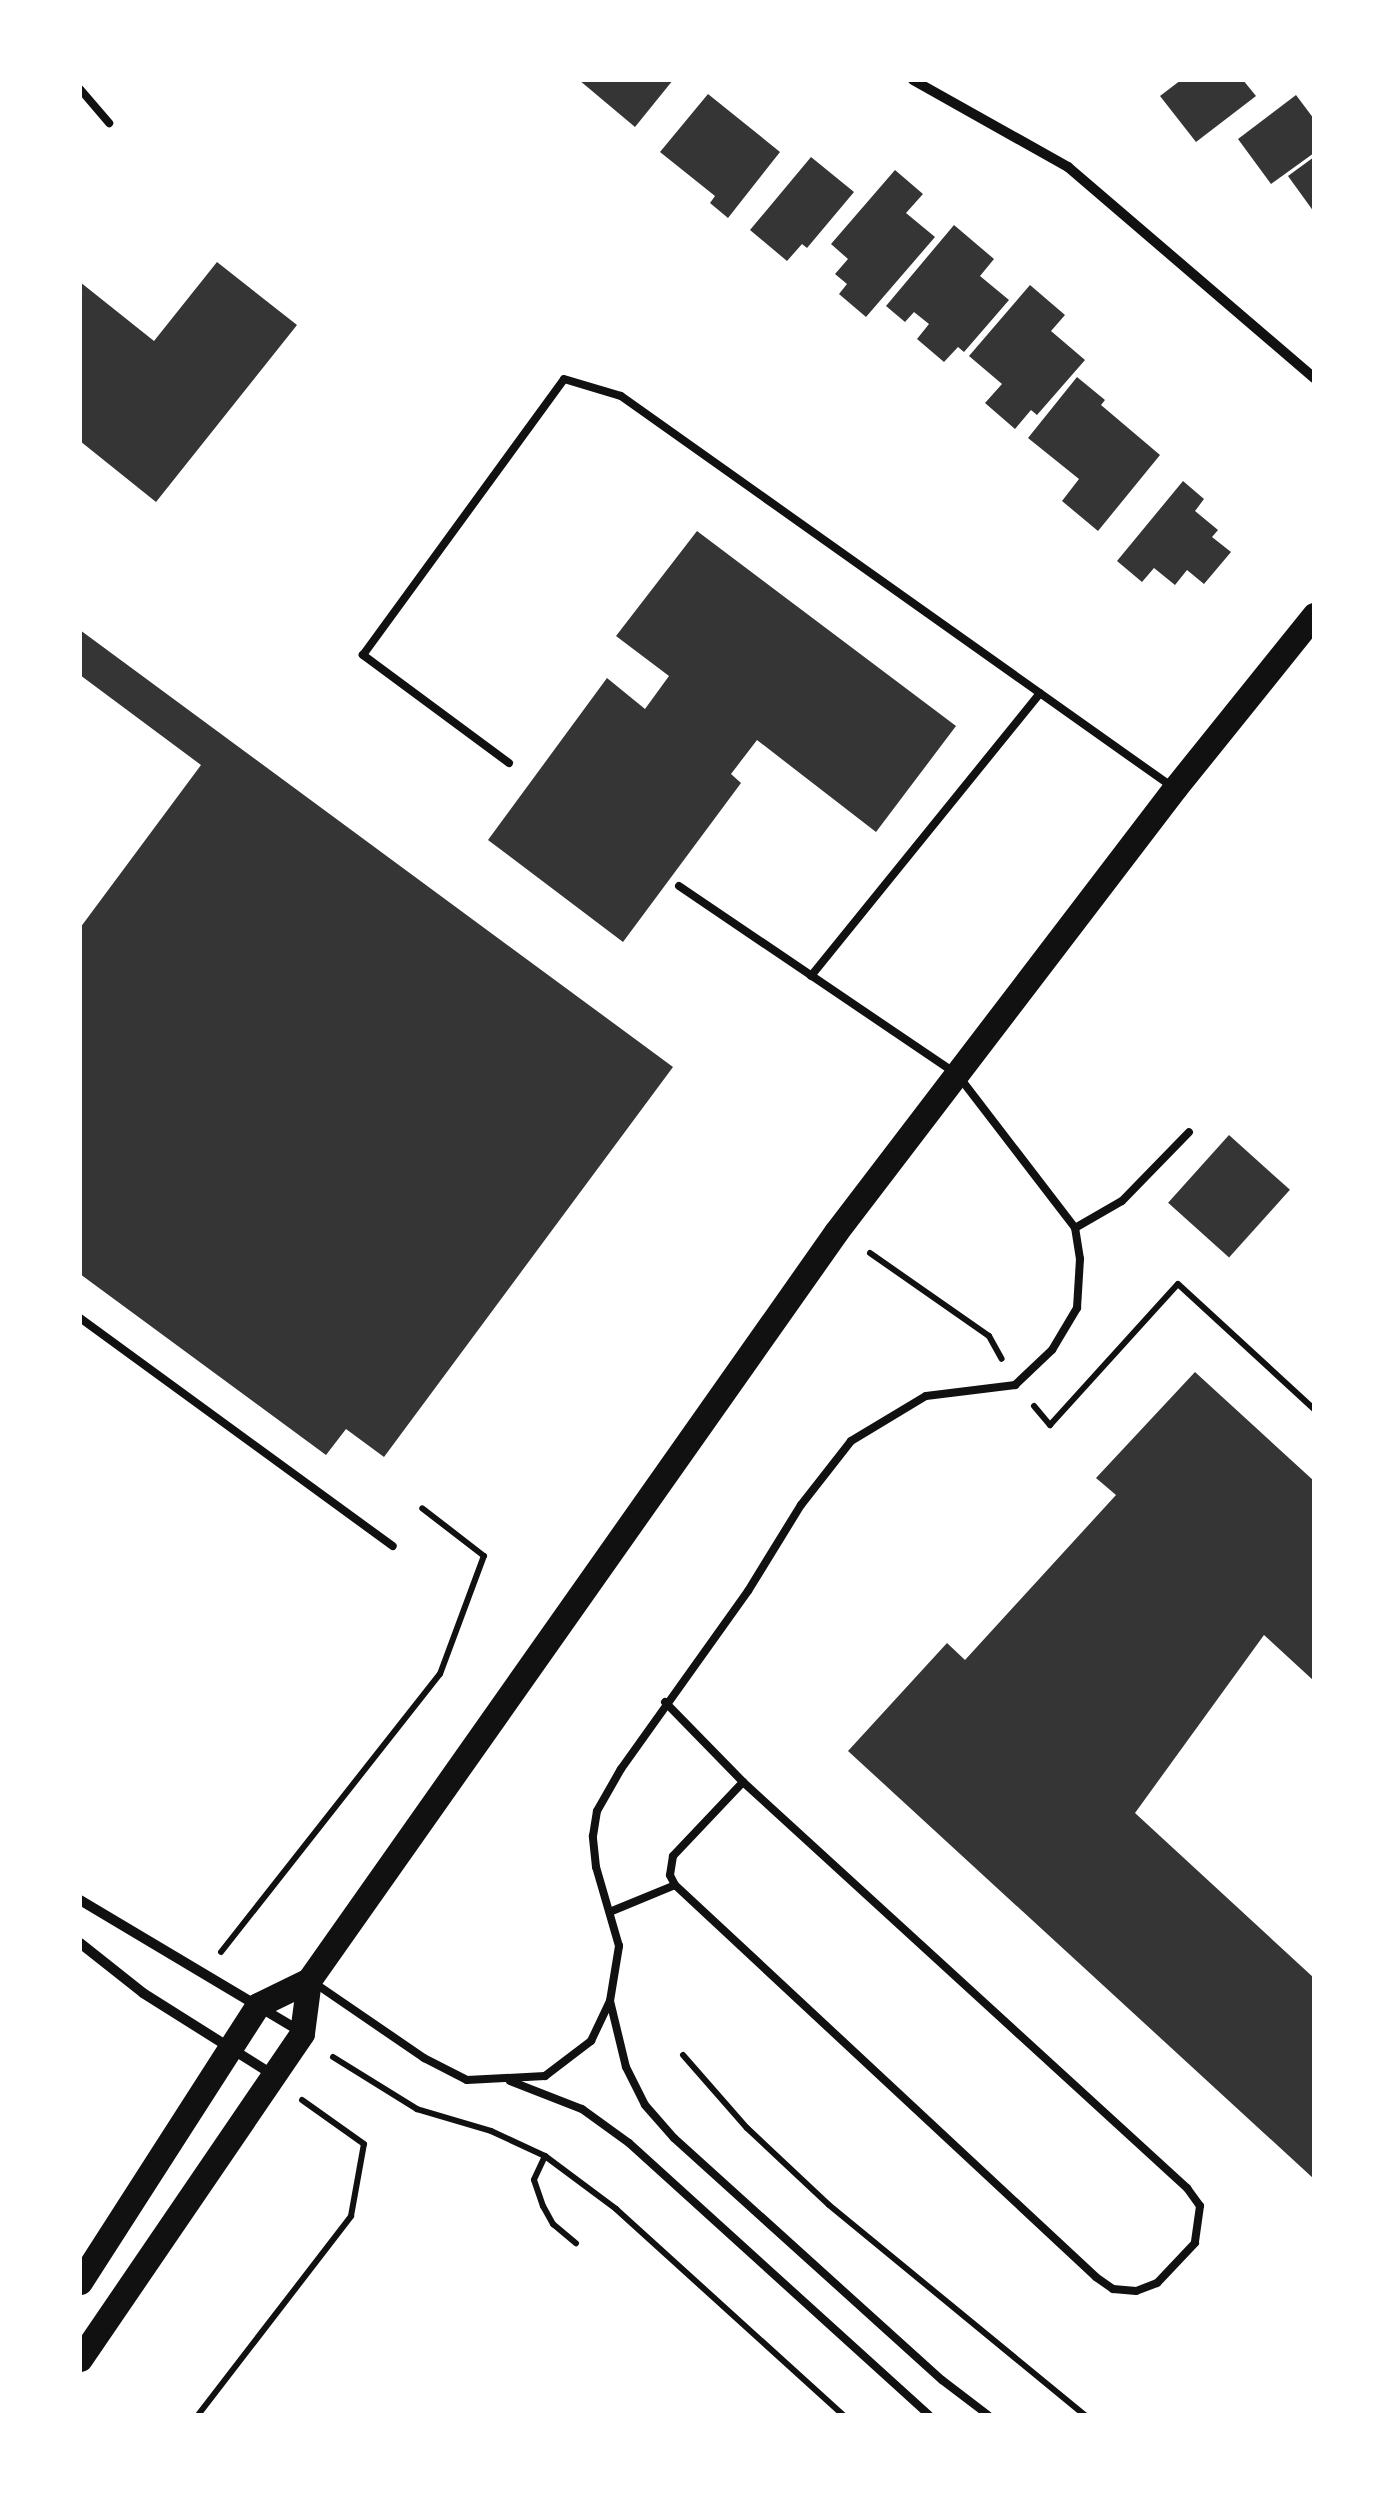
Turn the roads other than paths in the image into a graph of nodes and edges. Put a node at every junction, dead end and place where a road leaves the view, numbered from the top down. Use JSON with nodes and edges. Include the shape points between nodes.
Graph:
{"nodes":[{"id":1,"x":913,"y":80,"type":"edge"},
{"id":2,"x":80,"y":89,"type":"edge"},
{"id":3,"x":109,"y":122,"type":"dead end"},
{"id":4,"x":1314,"y":378,"type":"edge"},
{"id":5,"x":1314,"y":615,"type":"edge"},
{"id":6,"x":1040,"y":693,"type":"junction"},
{"id":7,"x":509,"y":763,"type":"dead end"},
{"id":8,"x":1175,"y":788,"type":"junction"},
{"id":9,"x":679,"y":886,"type":"dead end"},
{"id":10,"x":811,"y":976,"type":"junction"},
{"id":11,"x":957,"y":1074,"type":"junction"},
{"id":12,"x":1189,"y":1132,"type":"dead end"},
{"id":13,"x":1075,"y":1228,"type":"junction"},
{"id":14,"x":80,"y":1318,"type":"edge"},
{"id":15,"x":394,"y":1546,"type":"dead end"},
{"id":16,"x":664,"y":1702,"type":"junction"},
{"id":17,"x":743,"y":1782,"type":"junction"},
{"id":18,"x":675,"y":1885,"type":"junction"},
{"id":19,"x":80,"y":1900,"type":"edge"},
{"id":20,"x":612,"y":1911,"type":"junction"},
{"id":21,"x":80,"y":1943,"type":"edge"},
{"id":22,"x":310,"y":1980,"type":"junction"},
{"id":23,"x":610,"y":2001,"type":"junction"},
{"id":24,"x":258,"y":2004,"type":"junction"},
{"id":25,"x":302,"y":2033,"type":"junction"},
{"id":26,"x":228,"y":2047,"type":"junction"},
{"id":27,"x":274,"y":2076,"type":"junction"},
{"id":28,"x":508,"y":2081,"type":"junction"},
{"id":29,"x":80,"y":2282,"type":"edge"},
{"id":30,"x":80,"y":2359,"type":"edge"},
{"id":31,"x":929,"y":2415,"type":"edge"},
{"id":32,"x":988,"y":2415,"type":"edge"}],
"edges":[{"from":1,"to":4,"type":"street","via":[[1068,167]]},
{"from":2,"to":3,"type":"lane"},
{"from":5,"to":8,"type":"main road"},
{"from":6,"to":7,"type":"lane","via":[[621,396],[564,379],[364,656]]},
{"from":6,"to":8,"type":"lane"},
{"from":6,"to":10,"type":"lane"},
{"from":8,"to":11,"type":"main road"},
{"from":9,"to":10,"type":"lane"},
{"from":10,"to":11,"type":"lane"},
{"from":11,"to":13,"type":"lane"},
{"from":11,"to":22,"type":"main road","via":[[836,1232]]},
{"from":12,"to":13,"type":"lane","via":[[1122,1201]]},
{"from":13,"to":16,"type":"lane","via":[[1077,1308],[1052,1350],[1015,1385],[926,1396],[851,1441]]},
{"from":14,"to":15,"type":"lane"},
{"from":16,"to":17,"type":"lane"},
{"from":16,"to":20,"type":"lane","via":[[597,1811],[596,1867]]},
{"from":17,"to":18,"type":"lane","via":[[673,1856]]},
{"from":17,"to":18,"type":"lane","via":[[1187,2188],[1200,2206],[1195,2243],[1157,2284],[1114,2290]]},
{"from":18,"to":20,"type":"lane"},
{"from":19,"to":24,"type":"street"},
{"from":20,"to":23,"type":"lane","via":[[619,1946]]},
{"from":21,"to":26,"type":"street"},
{"from":22,"to":24,"type":"main road"},
{"from":22,"to":25,"type":"main road"},
{"from":22,"to":28,"type":"lane","via":[[467,2080]]},
{"from":23,"to":28,"type":"lane","via":[[591,2041],[567,2063],[545,2076]]},
{"from":23,"to":32,"type":"lane","via":[[626,2067],[645,2106],[674,2138]]},
{"from":24,"to":25,"type":"street"},
{"from":24,"to":26,"type":"main road"},
{"from":25,"to":27,"type":"main road"},
{"from":26,"to":27,"type":"street"},
{"from":26,"to":29,"type":"main road"},
{"from":27,"to":30,"type":"main road"},
{"from":28,"to":31,"type":"lane","via":[[582,2109],[629,2143]]}]}
